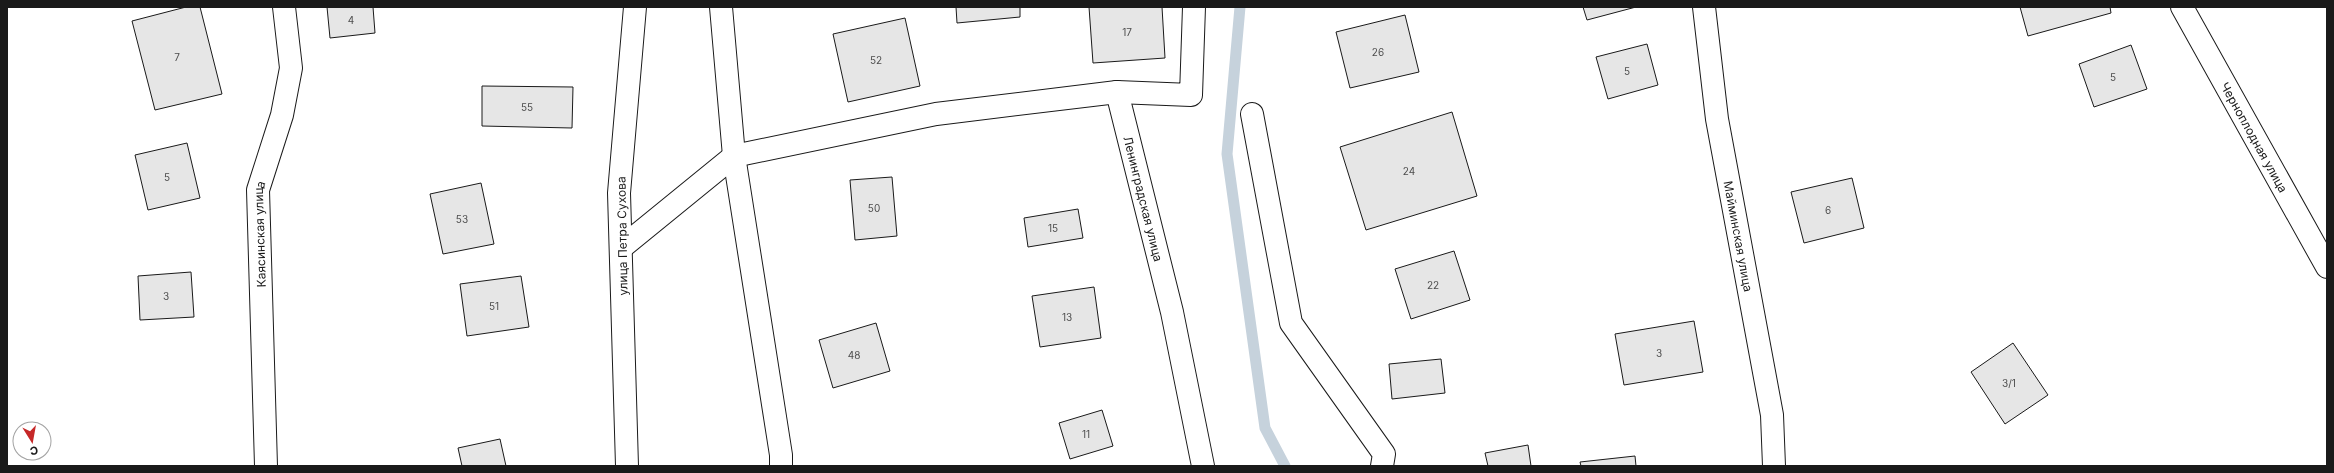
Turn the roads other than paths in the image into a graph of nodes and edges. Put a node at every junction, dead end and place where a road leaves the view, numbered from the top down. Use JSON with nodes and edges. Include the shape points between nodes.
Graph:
{"nodes":[{"id":1,"x":284,"y":7,"type":"edge"},
{"id":2,"x":635,"y":7,"type":"edge"},
{"id":3,"x":721,"y":7,"type":"edge"},
{"id":4,"x":1194,"y":7,"type":"edge"},
{"id":5,"x":1704,"y":7,"type":"edge"},
{"id":6,"x":2182,"y":7,"type":"edge"},
{"id":7,"x":1117,"y":92,"type":"junction"},
{"id":8,"x":1252,"y":114,"type":"dead end"},
{"id":9,"x":734,"y":156,"type":"junction"},
{"id":10,"x":621,"y":248,"type":"junction"},
{"id":11,"x":2327,"y":267,"type":"edge"},
{"id":12,"x":266,"y":466,"type":"edge"},
{"id":13,"x":627,"y":466,"type":"edge"},
{"id":14,"x":781,"y":466,"type":"edge"},
{"id":15,"x":1203,"y":466,"type":"edge"},
{"id":16,"x":1382,"y":466,"type":"edge"},
{"id":17,"x":1774,"y":466,"type":"edge"}],
"edges":[{"from":1,"to":12,"type":"street","name":"Каясинская улица","via":[[291,68],[282,115],[258,190]]},
{"from":2,"to":10,"type":"street","name":"улица Петра Сухова","via":[[619,193]]},
{"from":3,"to":9,"type":"street"},
{"from":4,"to":7,"type":"street","via":[[1191,95]]},
{"from":5,"to":17,"type":"street","name":"Майминская улица","via":[[1717,119],[1772,415]]},
{"from":6,"to":11,"type":"street","name":"Черноплодная улица"},
{"from":7,"to":9,"type":"street","via":[[936,114]]},
{"from":7,"to":15,"type":"street","name":"Ленинградская улица","via":[[1172,312]]},
{"from":8,"to":16,"type":"street","via":[[1290,323],[1384,454]]},
{"from":9,"to":10,"type":"street"},
{"from":9,"to":14,"type":"street"},
{"from":10,"to":13,"type":"street","name":"улица Петра Сухова"}]}
